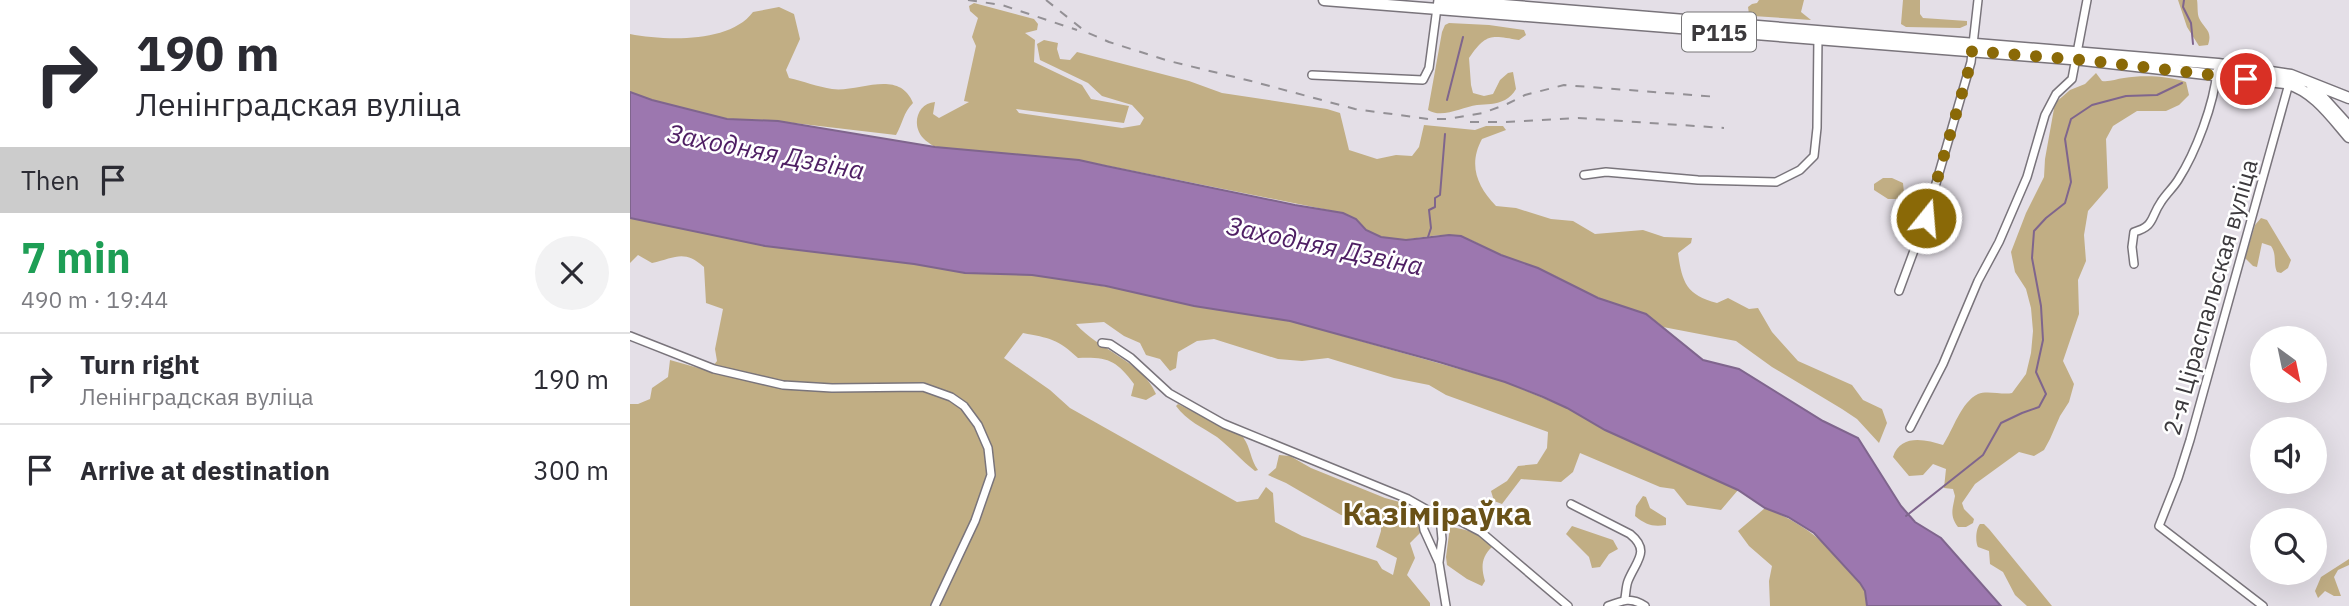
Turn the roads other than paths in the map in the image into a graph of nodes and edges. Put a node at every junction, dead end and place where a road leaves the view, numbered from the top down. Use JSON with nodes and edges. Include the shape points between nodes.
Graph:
{"nodes":[{"id":1,"x":1324,"y":0,"type":"edge"},
{"id":2,"x":1978,"y":0,"type":"edge"},
{"id":3,"x":2087,"y":0,"type":"edge"},
{"id":4,"x":1439,"y":3,"type":"edge"},
{"id":5,"x":1544,"y":8,"type":"edge"},
{"id":6,"x":1818,"y":35,"type":"junction"},
{"id":7,"x":1972,"y":47,"type":"junction"},
{"id":8,"x":2076,"y":56,"type":"junction"},
{"id":9,"x":2217,"y":69,"type":"junction"},
{"id":10,"x":1312,"y":75,"type":"dead end"},
{"id":11,"x":2290,"y":80,"type":"junction"},
{"id":12,"x":2306,"y":81,"type":"junction"},
{"id":13,"x":2349,"y":98,"type":"edge"},
{"id":14,"x":2349,"y":127,"type":"edge"},
{"id":15,"x":2349,"y":137,"type":"edge"},
{"id":16,"x":1584,"y":174,"type":"dead end"},
{"id":17,"x":2134,"y":264,"type":"dead end"},
{"id":18,"x":1899,"y":291,"type":"dead end"},
{"id":19,"x":630,"y":337,"type":"edge"},
{"id":20,"x":1102,"y":343,"type":"dead end"},
{"id":21,"x":1910,"y":428,"type":"dead end"},
{"id":22,"x":1571,"y":504,"type":"dead end"},
{"id":23,"x":1420,"y":507,"type":"junction"},
{"id":24,"x":1440,"y":517,"type":"junction"},
{"id":25,"x":1439,"y":563,"type":"junction"},
{"id":26,"x":1626,"y":598,"type":"junction"},
{"id":27,"x":935,"y":606,"type":"edge"},
{"id":28,"x":1446,"y":606,"type":"edge"},
{"id":29,"x":1568,"y":606,"type":"edge"},
{"id":30,"x":1608,"y":606,"type":"edge"},
{"id":31,"x":1645,"y":606,"type":"edge"},
{"id":32,"x":2263,"y":606,"type":"edge"}],
"edges":[{"from":1,"to":4,"type":"main road","number":"Р115"},
{"from":2,"to":7,"type":"street"},
{"from":3,"to":8,"type":"street"},
{"from":4,"to":5,"type":"main road","number":"Р115"},
{"from":4,"to":10,"type":"street","via":[[1423,80]]},
{"from":5,"to":6,"type":"main road","number":"Р115"},
{"from":6,"to":7,"type":"main road","number":"Р115"},
{"from":6,"to":16,"type":"street","via":[[1814,156],[1800,170],[1776,182]]},
{"from":7,"to":8,"type":"main road","number":"Р115"},
{"from":7,"to":18,"type":"street","via":[[1937,183]]},
{"from":8,"to":9,"type":"main road","number":"Р115"},
{"from":8,"to":21,"type":"street","via":[[2072,79],[2056,94],[2045,115],[2027,177],[1999,242]]},
{"from":9,"to":11,"type":"main road","number":"Р115"},
{"from":9,"to":17,"type":"street","via":[[2211,105],[2181,174],[2150,225],[2134,232]]},
{"from":11,"to":12,"type":"main road","number":"Р115"},
{"from":11,"to":15,"type":"main road","number":"Р115"},
{"from":11,"to":32,"type":"street","name":"2-я Ціраспальская вуліца","via":[[2190,440],[2159,526]]},
{"from":12,"to":13,"type":"main road"},
{"from":12,"to":14,"type":"main road","number":"Р115"},
{"from":19,"to":27,"type":"street","via":[[714,369],[783,385],[923,387],[964,406],[988,448],[991,475]]},
{"from":20,"to":23,"type":"street","via":[[1130,358],[1169,393],[1224,424]]},
{"from":22,"to":26,"type":"street","via":[[1638,540],[1640,557],[1627,583]]},
{"from":23,"to":24,"type":"street"},
{"from":23,"to":25,"type":"street","via":[[1424,530]]},
{"from":24,"to":25,"type":"street"},
{"from":24,"to":29,"type":"street","via":[[1481,532]]},
{"from":25,"to":28,"type":"street"},
{"from":26,"to":30,"type":"street"},
{"from":26,"to":31,"type":"street"}]}
